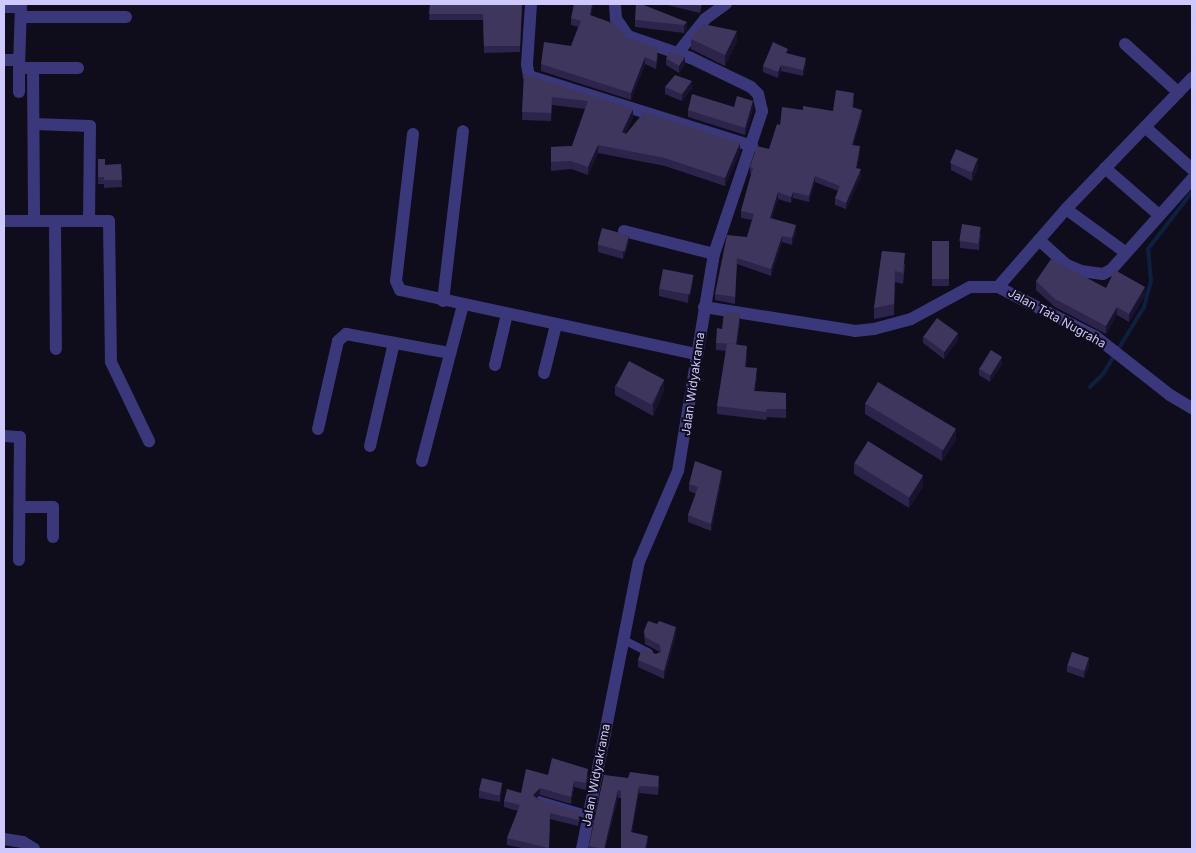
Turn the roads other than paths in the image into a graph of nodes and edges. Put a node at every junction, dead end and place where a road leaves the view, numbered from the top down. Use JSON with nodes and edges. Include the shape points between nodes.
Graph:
{"nodes":[{"id":1,"x":531,"y":4,"type":"edge"},
{"id":2,"x":615,"y":4,"type":"edge"},
{"id":3,"x":726,"y":4,"type":"edge"},
{"id":4,"x":4,"y":7,"type":"edge"},
{"id":5,"x":21,"y":9,"type":"edge"},
{"id":6,"x":126,"y":18,"type":"dead end"},
{"id":7,"x":1125,"y":44,"type":"dead end"},
{"id":8,"x":677,"y":54,"type":"junction"},
{"id":9,"x":4,"y":60,"type":"edge"},
{"id":10,"x":19,"y":64,"type":"junction"},
{"id":11,"x":33,"y":68,"type":"junction"},
{"id":12,"x":78,"y":68,"type":"dead end"},
{"id":13,"x":1187,"y":87,"type":"edge"},
{"id":14,"x":19,"y":92,"type":"dead end"},
{"id":15,"x":34,"y":124,"type":"junction"},
{"id":16,"x":1145,"y":127,"type":"junction"},
{"id":17,"x":463,"y":131,"type":"dead end"},
{"id":18,"x":413,"y":134,"type":"dead end"},
{"id":19,"x":752,"y":146,"type":"junction"},
{"id":20,"x":1104,"y":168,"type":"junction"},
{"id":21,"x":1192,"y":169,"type":"edge"},
{"id":22,"x":1192,"y":179,"type":"edge"},
{"id":23,"x":1066,"y":209,"type":"junction"},
{"id":24,"x":1158,"y":214,"type":"junction"},
{"id":25,"x":4,"y":221,"type":"edge"},
{"id":26,"x":34,"y":221,"type":"junction"},
{"id":27,"x":55,"y":221,"type":"junction"},
{"id":28,"x":89,"y":221,"type":"junction"},
{"id":29,"x":624,"y":231,"type":"dead end"},
{"id":30,"x":1039,"y":240,"type":"junction"},
{"id":31,"x":1125,"y":252,"type":"junction"},
{"id":32,"x":714,"y":254,"type":"junction"},
{"id":33,"x":998,"y":287,"type":"junction"},
{"id":34,"x":443,"y":301,"type":"junction"},
{"id":35,"x":463,"y":305,"type":"junction"},
{"id":36,"x":704,"y":307,"type":"junction"},
{"id":37,"x":507,"y":314,"type":"junction"},
{"id":38,"x":556,"y":324,"type":"junction"},
{"id":39,"x":394,"y":342,"type":"junction"},
{"id":40,"x":56,"y":349,"type":"dead end"},
{"id":41,"x":450,"y":353,"type":"junction"},
{"id":42,"x":696,"y":354,"type":"junction"},
{"id":43,"x":495,"y":365,"type":"dead end"},
{"id":44,"x":544,"y":373,"type":"dead end"},
{"id":45,"x":1192,"y":408,"type":"edge"},
{"id":46,"x":318,"y":429,"type":"dead end"},
{"id":47,"x":4,"y":436,"type":"edge"},
{"id":48,"x":149,"y":441,"type":"dead end"},
{"id":49,"x":370,"y":446,"type":"dead end"},
{"id":50,"x":422,"y":461,"type":"dead end"},
{"id":51,"x":20,"y":507,"type":"junction"},
{"id":52,"x":53,"y":537,"type":"dead end"},
{"id":53,"x":19,"y":560,"type":"dead end"},
{"id":54,"x":622,"y":639,"type":"junction"},
{"id":55,"x":656,"y":656,"type":"edge"},
{"id":56,"x":540,"y":800,"type":"edge"},
{"id":57,"x":589,"y":815,"type":"junction"},
{"id":58,"x":4,"y":839,"type":"edge"},
{"id":59,"x":34,"y":849,"type":"edge"},
{"id":60,"x":582,"y":849,"type":"edge"}],
"edges":[{"from":1,"to":19,"type":"street","via":[[529,76]]},
{"from":2,"to":8,"type":"street","name":"Jalan Widyakrama","via":[[616,19],[628,36]]},
{"from":3,"to":8,"type":"street","via":[[705,19]]},
{"from":4,"to":5,"type":"street"},
{"from":5,"to":6,"type":"street"},
{"from":5,"to":10,"type":"street"},
{"from":7,"to":13,"type":"street"},
{"from":8,"to":19,"type":"street","name":"Jalan Widyakrama","via":[[733,78],[758,94],[761,119]]},
{"from":9,"to":10,"type":"street"},
{"from":10,"to":11,"type":"street"},
{"from":10,"to":14,"type":"street"},
{"from":11,"to":12,"type":"street"},
{"from":11,"to":15,"type":"street"},
{"from":13,"to":16,"type":"street"},
{"from":15,"to":26,"type":"street"},
{"from":15,"to":28,"type":"street","via":[[90,126]]},
{"from":16,"to":20,"type":"street"},
{"from":16,"to":21,"type":"street"},
{"from":17,"to":34,"type":"street"},
{"from":18,"to":34,"type":"street","via":[[397,286],[405,293]]},
{"from":19,"to":32,"type":"street","name":"Jalan Widyakrama"},
{"from":20,"to":23,"type":"street"},
{"from":20,"to":24,"type":"street"},
{"from":22,"to":24,"type":"street"},
{"from":23,"to":30,"type":"street"},
{"from":23,"to":31,"type":"street"},
{"from":24,"to":31,"type":"street"},
{"from":25,"to":26,"type":"street"},
{"from":26,"to":27,"type":"street"},
{"from":27,"to":28,"type":"street"},
{"from":27,"to":40,"type":"street"},
{"from":28,"to":48,"type":"street","via":[[109,221],[111,362]]},
{"from":29,"to":32,"type":"street"},
{"from":30,"to":31,"type":"street","via":[[1067,265],[1093,274],[1111,270]]},
{"from":30,"to":33,"type":"street"},
{"from":32,"to":36,"type":"street","name":"Jalan Widyakrama"},
{"from":33,"to":36,"type":"street","name":"Jalan Tata Nugraha","via":[[970,287],[911,319],[864,330],[834,330]]},
{"from":33,"to":45,"type":"street","name":"Jalan Tata Nugraha","via":[[1115,350]]},
{"from":34,"to":35,"type":"street"},
{"from":35,"to":37,"type":"street"},
{"from":35,"to":41,"type":"street"},
{"from":36,"to":42,"type":"street","name":"Jalan Widyakrama"},
{"from":37,"to":38,"type":"street"},
{"from":37,"to":43,"type":"street"},
{"from":38,"to":42,"type":"street"},
{"from":38,"to":44,"type":"street"},
{"from":39,"to":41,"type":"street"},
{"from":39,"to":46,"type":"street","via":[[346,334],[341,337]]},
{"from":39,"to":49,"type":"street"},
{"from":41,"to":50,"type":"street"},
{"from":42,"to":54,"type":"street","name":"Jalan Widyakrama","via":[[678,471],[639,562]]},
{"from":47,"to":51,"type":"street","via":[[20,437]]},
{"from":51,"to":52,"type":"street","via":[[53,507]]},
{"from":51,"to":53,"type":"street"},
{"from":54,"to":55,"type":"lane"},
{"from":54,"to":57,"type":"street","name":"Jalan Widyakrama"},
{"from":56,"to":57,"type":"lane"},
{"from":57,"to":60,"type":"street","name":"Jalan Widyakrama"},
{"from":58,"to":59,"type":"street","via":[[23,842]]}]}
